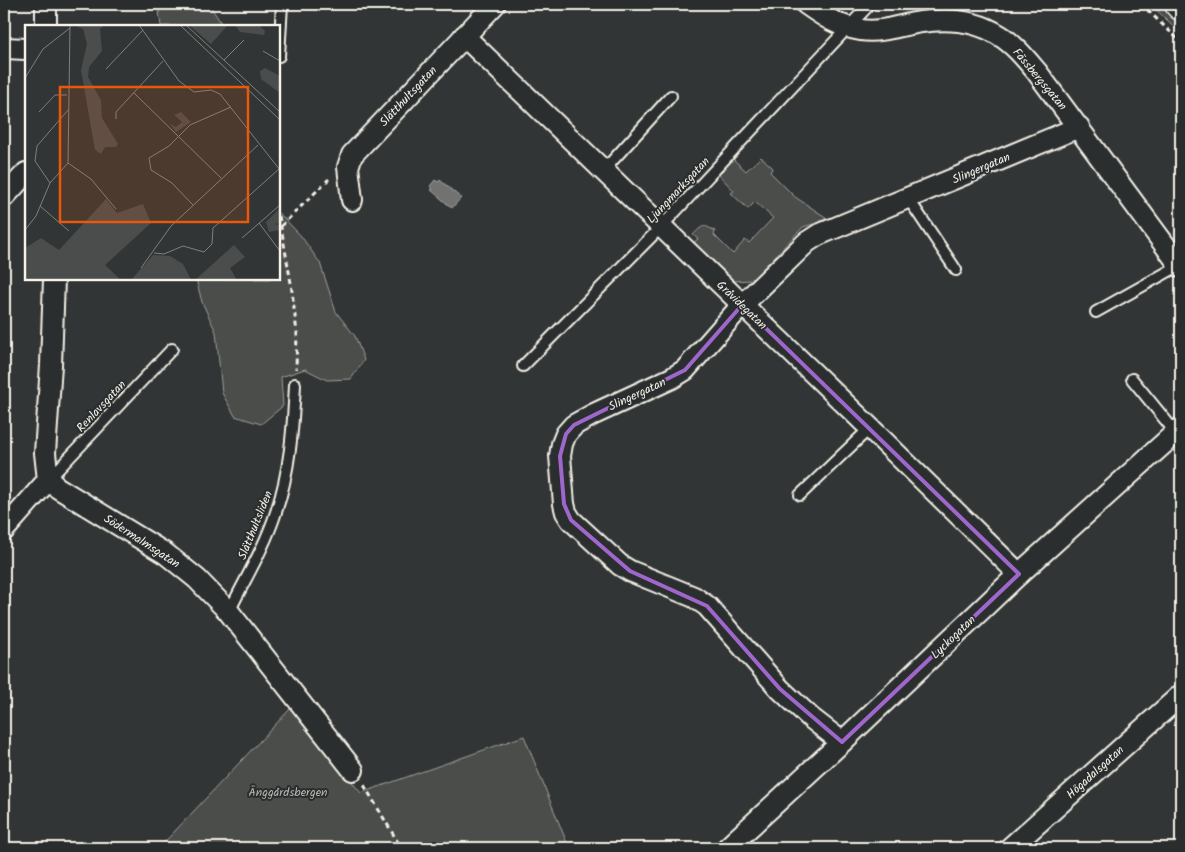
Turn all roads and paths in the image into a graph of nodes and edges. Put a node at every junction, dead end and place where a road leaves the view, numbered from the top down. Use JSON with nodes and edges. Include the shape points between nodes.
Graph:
{"nodes":[{"id":1,"x":46,"y":4,"type":"edge"},
{"id":2,"x":282,"y":4,"type":"edge"},
{"id":3,"x":494,"y":4,"type":"edge"},
{"id":4,"x":806,"y":4,"type":"edge"},
{"id":5,"x":870,"y":4,"type":"edge"},
{"id":6,"x":46,"y":25,"type":"edge"},
{"id":7,"x":847,"y":27,"type":"junction"},
{"id":8,"x":464,"y":36,"type":"junction"},
{"id":9,"x":280,"y":39,"type":"edge"},
{"id":10,"x":4,"y":48,"type":"edge"},
{"id":11,"x":25,"y":49,"type":"edge"},
{"id":12,"x":671,"y":96,"type":"dead end"},
{"id":13,"x":1079,"y":127,"type":"junction"},
{"id":14,"x":352,"y":155,"type":"junction"},
{"id":15,"x":604,"y":170,"type":"junction"},
{"id":16,"x":25,"y":174,"type":"edge"},
{"id":17,"x":4,"y":197,"type":"edge"},
{"id":18,"x":908,"y":198,"type":"junction"},
{"id":19,"x":352,"y":200,"type":"dead end"},
{"id":20,"x":280,"y":221,"type":"edge"},
{"id":21,"x":281,"y":226,"type":"junction"},
{"id":22,"x":662,"y":226,"type":"junction"},
{"id":23,"x":1180,"y":266,"type":"edge"},
{"id":24,"x":956,"y":270,"type":"dead end"},
{"id":25,"x":54,"y":280,"type":"edge"},
{"id":26,"x":742,"y":305,"type":"junction"},
{"id":27,"x":1096,"y":312,"type":"dead end"},
{"id":28,"x":172,"y":349,"type":"dead end"},
{"id":29,"x":523,"y":366,"type":"dead end"},
{"id":30,"x":1132,"y":379,"type":"dead end"},
{"id":31,"x":295,"y":384,"type":"joint"},
{"id":32,"x":870,"y":428,"type":"junction"},
{"id":33,"x":1179,"y":430,"type":"edge"},
{"id":34,"x":48,"y":480,"type":"junction"},
{"id":35,"x":800,"y":496,"type":"dead end"},
{"id":36,"x":4,"y":530,"type":"edge"},
{"id":37,"x":1018,"y":574,"type":"junction"},
{"id":38,"x":229,"y":612,"type":"junction"},
{"id":39,"x":1181,"y":695,"type":"edge"},
{"id":40,"x":842,"y":742,"type":"junction"},
{"id":41,"x":353,"y":770,"type":"joint"},
{"id":42,"x":400,"y":848,"type":"edge"},
{"id":43,"x":727,"y":848,"type":"edge"},
{"id":44,"x":1010,"y":848,"type":"edge"}],
"edges":[{"from":1,"to":6,"type":"street"},
{"from":2,"to":9,"type":"lane"},
{"from":3,"to":8,"type":"street","name":"Slätthultsgatan"},
{"from":4,"to":7,"type":"street","name":"Fässbergsgatan"},
{"from":5,"to":7,"type":"lane","name":"Ljungmarksgatan"},
{"from":7,"to":13,"type":"street","name":"Fässbergsgatan","via":[[874,31],[921,22],[955,20],[999,34],[1037,72]]},
{"from":7,"to":22,"type":"lane","name":"Ljungmarksgatan"},
{"from":8,"to":14,"type":"street","name":"Slätthultsgatan"},
{"from":8,"to":15,"type":"street","name":"Gråvidegatan"},
{"from":10,"to":11,"type":"street"},
{"from":12,"to":15,"type":"lane"},
{"from":13,"to":18,"type":"street","name":"Slingergatan"},
{"from":13,"to":23,"type":"street","name":"Fässbergsgatan"},
{"from":14,"to":19,"type":"street","via":[[348,167]]},
{"from":14,"to":21,"type":"path"},
{"from":15,"to":22,"type":"street","name":"Gråvidegatan"},
{"from":16,"to":17,"type":"street"},
{"from":18,"to":24,"type":"lane"},
{"from":18,"to":26,"type":"street","name":"Slingergatan","via":[[818,235]]},
{"from":20,"to":21,"type":"path"},
{"from":21,"to":31,"type":"path","via":[[297,334]]},
{"from":22,"to":26,"type":"street","name":"Gråvidegatan"},
{"from":22,"to":29,"type":"lane","name":"Ljungmarksgatan"},
{"from":23,"to":27,"type":"lane"},
{"from":25,"to":34,"type":"street","via":[[45,453]]},
{"from":26,"to":32,"type":"street","name":"Gråvidegatan"},
{"from":26,"to":40,"type":"street","name":"Slingergatan","via":[[685,370],[574,425],[566,434],[560,456],[564,504],[571,520],[620,565],[694,597],[707,606],[780,689],[810,718]]},
{"from":28,"to":34,"type":"lane","name":"Renlavsgatan"},
{"from":30,"to":33,"type":"lane"},
{"from":31,"to":38,"type":"lane","name":"Slätthultsliden","via":[[290,461],[278,506]]},
{"from":32,"to":35,"type":"lane"},
{"from":32,"to":37,"type":"street","name":"Gråvidegatan"},
{"from":33,"to":37,"type":"street","name":"Lyckogatan"},
{"from":34,"to":36,"type":"street"},
{"from":34,"to":38,"type":"street","name":"Södermalmsgatan","via":[[166,554],[197,579]]},
{"from":37,"to":40,"type":"street","name":"Lyckogatan"},
{"from":38,"to":41,"type":"street","name":"Södermalmsgatan"},
{"from":39,"to":44,"type":"street","name":"Högadalsgatan"},
{"from":40,"to":43,"type":"street","name":"Lyckogatan"},
{"from":41,"to":42,"type":"path"}]}
